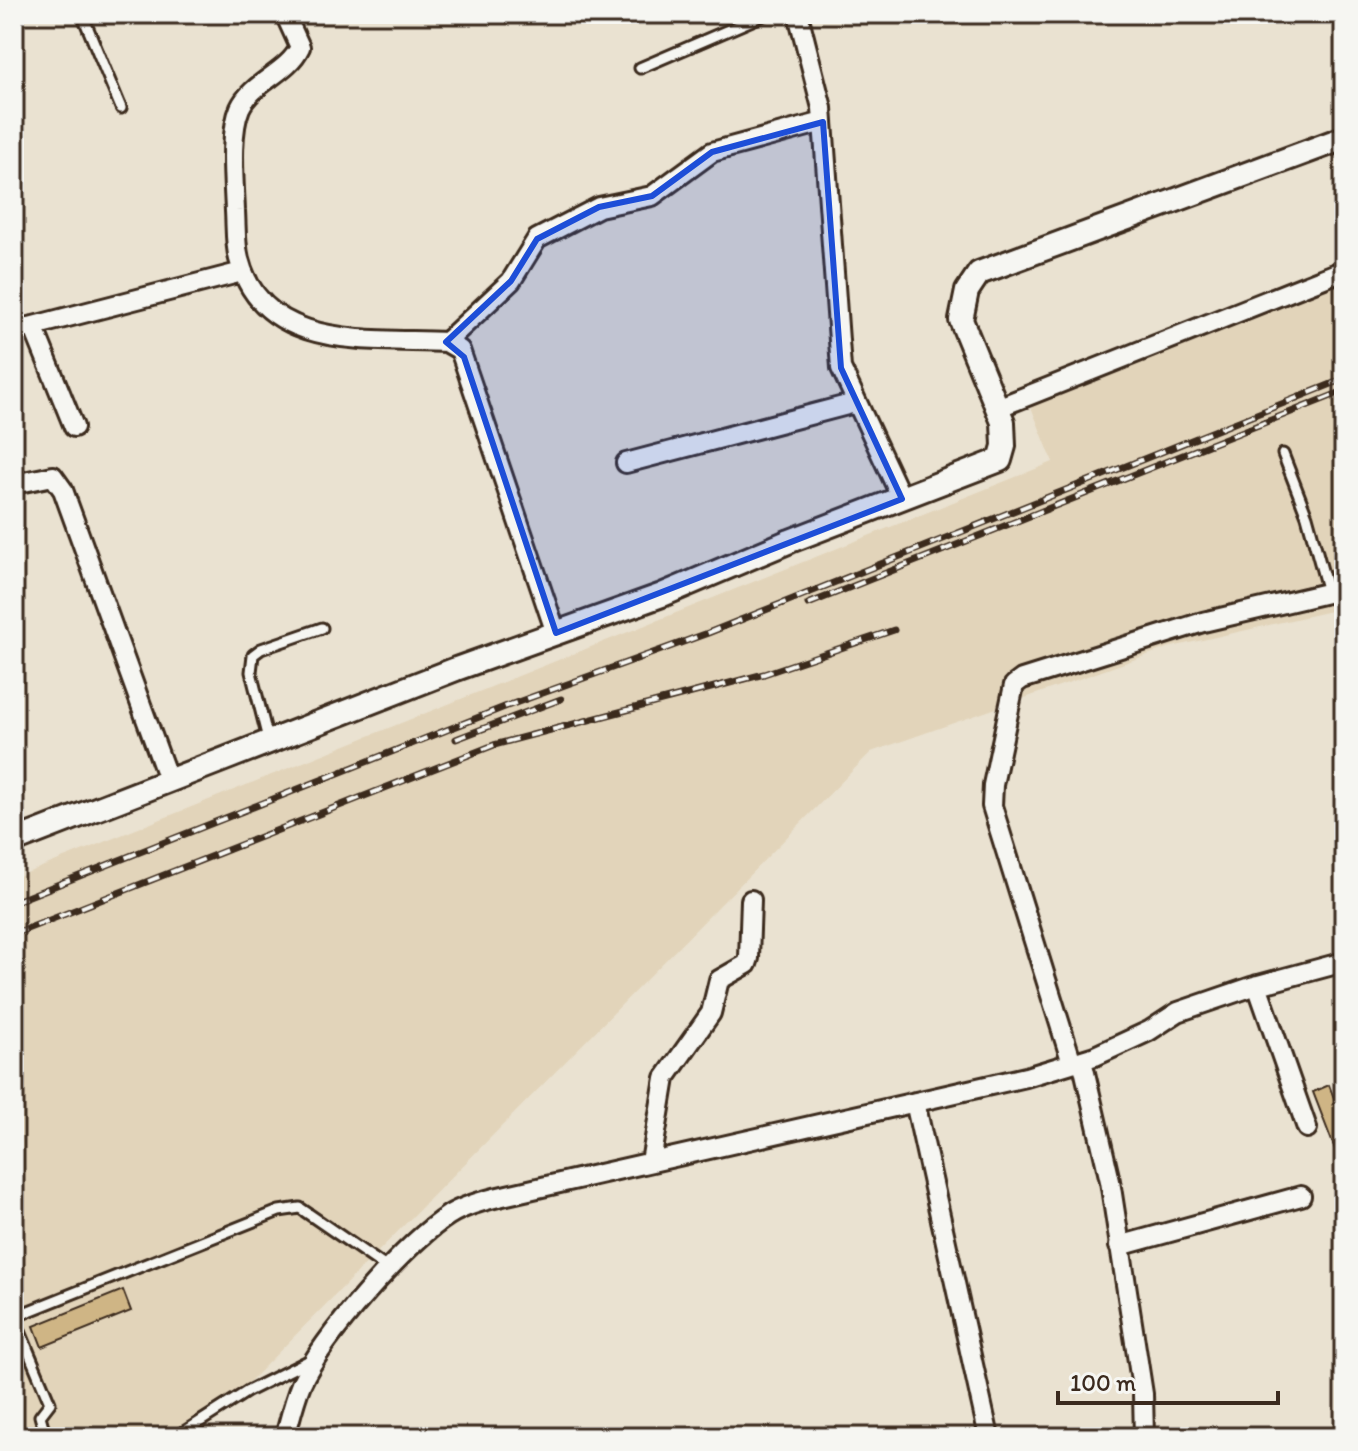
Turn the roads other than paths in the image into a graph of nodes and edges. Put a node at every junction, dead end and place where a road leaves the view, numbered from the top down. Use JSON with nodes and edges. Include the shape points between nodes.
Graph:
{"nodes":[{"id":1,"x":82,"y":14,"type":"edge"},
{"id":2,"x":285,"y":14,"type":"edge"},
{"id":3,"x":766,"y":14,"type":"edge"},
{"id":4,"x":798,"y":14,"type":"edge"},
{"id":5,"x":640,"y":68,"type":"dead end"},
{"id":6,"x":121,"y":108,"type":"dead end"},
{"id":7,"x":823,"y":122,"type":"junction"},
{"id":8,"x":1344,"y":138,"type":"edge"},
{"id":9,"x":1344,"y":270,"type":"edge"},
{"id":10,"x":242,"y":272,"type":"junction"},
{"id":11,"x":33,"y":326,"type":"junction"},
{"id":12,"x":14,"y":331,"type":"edge"},
{"id":13,"x":446,"y":342,"type":"junction"},
{"id":14,"x":855,"y":403,"type":"junction"},
{"id":15,"x":997,"y":408,"type":"junction"},
{"id":16,"x":74,"y":427,"type":"dead end"},
{"id":17,"x":1283,"y":454,"type":"dead end"},
{"id":18,"x":626,"y":463,"type":"dead end"},
{"id":19,"x":14,"y":484,"type":"edge"},
{"id":20,"x":902,"y":499,"type":"junction"},
{"id":21,"x":1336,"y":590,"type":"edge"},
{"id":22,"x":322,"y":628,"type":"dead end"},
{"id":23,"x":556,"y":633,"type":"junction"},
{"id":24,"x":269,"y":743,"type":"junction"},
{"id":25,"x":169,"y":782,"type":"junction"},
{"id":26,"x":14,"y":841,"type":"edge"},
{"id":27,"x":751,"y":900,"type":"dead end"},
{"id":28,"x":1344,"y":962,"type":"edge"},
{"id":29,"x":1257,"y":985,"type":"junction"},
{"id":30,"x":1077,"y":1062,"type":"junction"},
{"id":31,"x":915,"y":1102,"type":"junction"},
{"id":32,"x":1307,"y":1128,"type":"dead end"},
{"id":33,"x":651,"y":1162,"type":"junction"},
{"id":34,"x":1301,"y":1196,"type":"dead end"},
{"id":35,"x":1119,"y":1246,"type":"junction"},
{"id":36,"x":390,"y":1270,"type":"junction"},
{"id":37,"x":14,"y":1317,"type":"edge"},
{"id":38,"x":317,"y":1357,"type":"junction"},
{"id":39,"x":46,"y":1437,"type":"edge"},
{"id":40,"x":176,"y":1437,"type":"edge"},
{"id":41,"x":285,"y":1437,"type":"edge"},
{"id":42,"x":989,"y":1437,"type":"edge"},
{"id":43,"x":1144,"y":1437,"type":"edge"}],
"edges":[{"from":1,"to":6,"type":"lane"},
{"from":2,"to":10,"type":"street","via":[[300,42],[297,54],[239,112],[233,172]]},
{"from":3,"to":5,"type":"lane"},
{"from":4,"to":7,"type":"street"},
{"from":7,"to":13,"type":"street","via":[[712,152],[652,196],[599,207],[537,239],[511,281]]},
{"from":7,"to":14,"type":"street","via":[[841,368]]},
{"from":8,"to":15,"type":"street","via":[[979,273],[967,291],[961,320]]},
{"from":9,"to":15,"type":"street"},
{"from":10,"to":11,"type":"street"},
{"from":10,"to":13,"type":"street","via":[[262,304],[311,333]]},
{"from":11,"to":12,"type":"street"},
{"from":11,"to":16,"type":"street"},
{"from":13,"to":23,"type":"street","via":[[464,357]]},
{"from":14,"to":18,"type":"street"},
{"from":14,"to":20,"type":"street"},
{"from":15,"to":20,"type":"street","via":[[1003,422],[1000,460]]},
{"from":17,"to":21,"type":"lane"},
{"from":19,"to":25,"type":"street","via":[[53,476],[63,490]]},
{"from":20,"to":23,"type":"street"},
{"from":21,"to":30,"type":"street","via":[[1179,629],[1014,685],[992,806]]},
{"from":22,"to":24,"type":"lane","via":[[253,655],[251,672]]},
{"from":23,"to":24,"type":"street"},
{"from":24,"to":25,"type":"street"},
{"from":25,"to":26,"type":"street"},
{"from":27,"to":33,"type":"street","via":[[747,964],[719,980],[711,1013],[665,1078]]},
{"from":28,"to":29,"type":"street"},
{"from":29,"to":30,"type":"street","via":[[1178,1012],[1149,1031]]},
{"from":29,"to":32,"type":"street"},
{"from":30,"to":31,"type":"street"},
{"from":30,"to":35,"type":"street","via":[[1110,1181]]},
{"from":31,"to":33,"type":"street"},
{"from":31,"to":42,"type":"street"},
{"from":33,"to":36,"type":"street","via":[[452,1213]]},
{"from":34,"to":35,"type":"street"},
{"from":35,"to":43,"type":"street","via":[[1143,1394]]},
{"from":36,"to":37,"type":"lane","via":[[300,1208],[279,1211]]},
{"from":36,"to":38,"type":"street"},
{"from":37,"to":39,"type":"lane","via":[[50,1403],[40,1416]]},
{"from":38,"to":40,"type":"lane","via":[[248,1391]]},
{"from":38,"to":41,"type":"street","via":[[301,1384]]}]}
